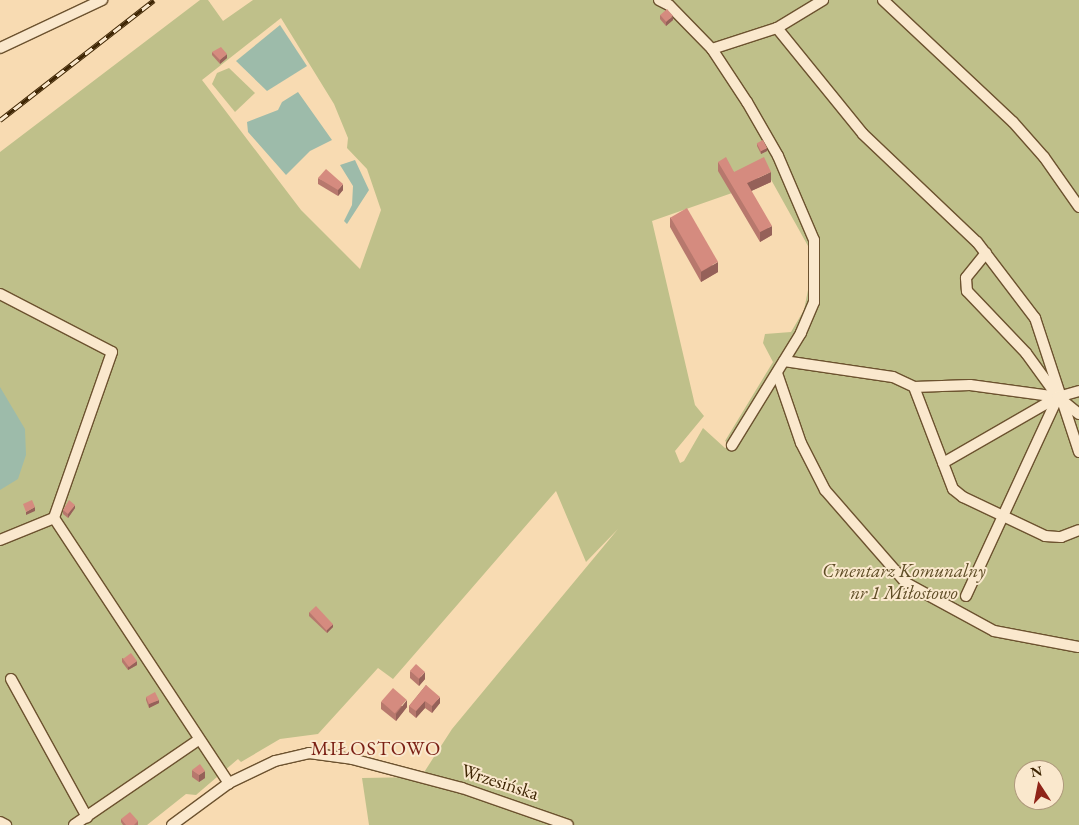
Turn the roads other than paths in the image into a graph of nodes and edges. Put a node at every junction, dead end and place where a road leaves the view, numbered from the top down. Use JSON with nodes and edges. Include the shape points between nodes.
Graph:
{"nodes":[{"id":1,"x":102,"y":0,"type":"edge"},
{"id":2,"x":659,"y":0,"type":"edge"},
{"id":3,"x":822,"y":0,"type":"edge"},
{"id":4,"x":883,"y":0,"type":"edge"},
{"id":5,"x":777,"y":28,"type":"junction"},
{"id":6,"x":0,"y":48,"type":"edge"},
{"id":7,"x":712,"y":49,"type":"junction"},
{"id":8,"x":1079,"y":207,"type":"edge"},
{"id":9,"x":986,"y":253,"type":"junction"},
{"id":10,"x":0,"y":294,"type":"edge"},
{"id":11,"x":784,"y":361,"type":"junction"},
{"id":12,"x":777,"y":373,"type":"junction"},
{"id":13,"x":914,"y":387,"type":"junction"},
{"id":14,"x":1079,"y":391,"type":"edge"},
{"id":15,"x":1058,"y":397,"type":"junction"},
{"id":16,"x":1079,"y":414,"type":"edge"},
{"id":17,"x":732,"y":445,"type":"dead end"},
{"id":18,"x":1079,"y":452,"type":"edge"},
{"id":19,"x":942,"y":462,"type":"junction"},
{"id":20,"x":1003,"y":517,"type":"junction"},
{"id":21,"x":54,"y":518,"type":"junction"},
{"id":22,"x":1079,"y":530,"type":"edge"},
{"id":23,"x":0,"y":540,"type":"edge"},
{"id":24,"x":966,"y":596,"type":"dead end"},
{"id":25,"x":1079,"y":647,"type":"edge"},
{"id":26,"x":11,"y":679,"type":"dead end"},
{"id":27,"x":198,"y":740,"type":"junction"},
{"id":28,"x":228,"y":783,"type":"junction"},
{"id":29,"x":87,"y":817,"type":"junction"},
{"id":30,"x":0,"y":822,"type":"edge"},
{"id":31,"x":6,"y":825,"type":"edge"},
{"id":32,"x":74,"y":825,"type":"edge"},
{"id":33,"x":172,"y":825,"type":"edge"},
{"id":34,"x":568,"y":825,"type":"edge"}],
"edges":[{"from":1,"to":6,"type":"street"},
{"from":2,"to":7,"type":"street","via":[[669,5]]},
{"from":3,"to":5,"type":"street"},
{"from":4,"to":8,"type":"street","via":[[1013,122],[1044,157]]},
{"from":5,"to":7,"type":"street"},
{"from":5,"to":9,"type":"street","via":[[863,134]]},
{"from":7,"to":11,"type":"street","via":[[778,156],[814,240],[814,302]]},
{"from":9,"to":15,"type":"street","via":[[1035,318],[1046,342]]},
{"from":9,"to":15,"type":"street","via":[[966,278],[968,291],[1026,353]]},
{"from":10,"to":21,"type":"street","via":[[112,352]]},
{"from":11,"to":12,"type":"street"},
{"from":11,"to":13,"type":"street","via":[[893,377]]},
{"from":12,"to":17,"type":"street"},
{"from":12,"to":25,"type":"street","via":[[802,443],[825,490],[906,583],[994,630]]},
{"from":13,"to":15,"type":"street","via":[[970,385]]},
{"from":13,"to":19,"type":"street"},
{"from":14,"to":15,"type":"street"},
{"from":15,"to":16,"type":"street"},
{"from":15,"to":18,"type":"street"},
{"from":15,"to":19,"type":"street"},
{"from":15,"to":20,"type":"street"},
{"from":19,"to":20,"type":"street","via":[[953,488],[963,497]]},
{"from":20,"to":22,"type":"street","via":[[1045,536],[1061,537]]},
{"from":20,"to":24,"type":"street"},
{"from":21,"to":23,"type":"street"},
{"from":21,"to":27,"type":"street"},
{"from":26,"to":29,"type":"street"},
{"from":27,"to":28,"type":"street"},
{"from":27,"to":29,"type":"street"},
{"from":28,"to":33,"type":"street","name":"Wrzesińska"},
{"from":28,"to":34,"type":"street","name":"Wrzesińska","via":[[275,760],[321,754],[462,788]]},
{"from":29,"to":32,"type":"street"},
{"from":30,"to":31,"type":"street"}]}
